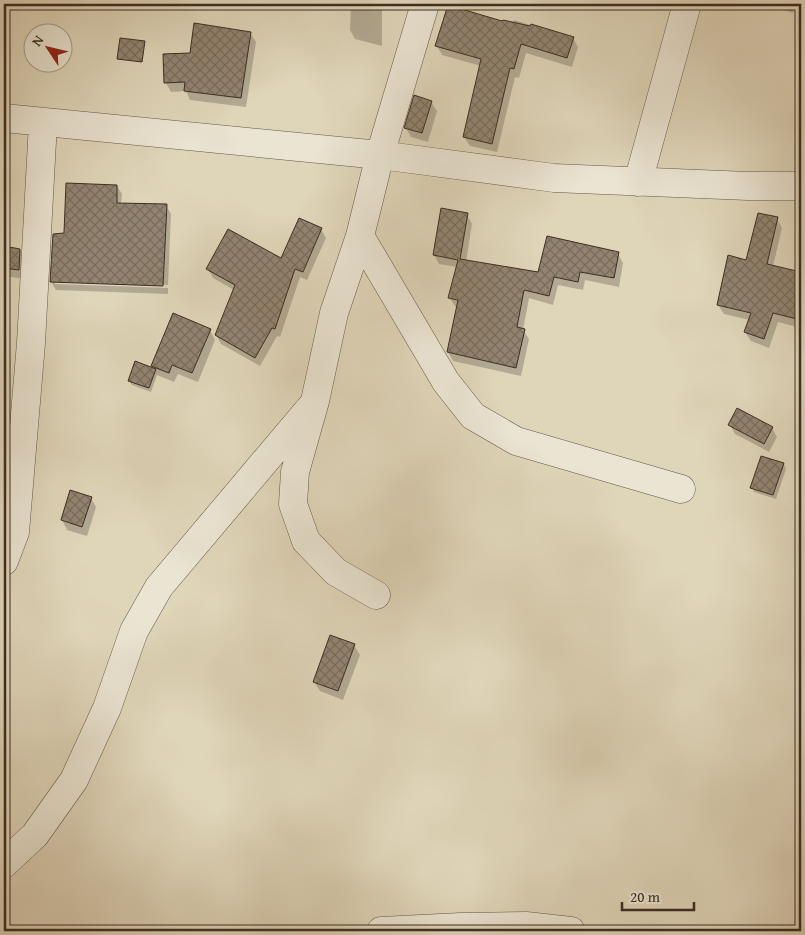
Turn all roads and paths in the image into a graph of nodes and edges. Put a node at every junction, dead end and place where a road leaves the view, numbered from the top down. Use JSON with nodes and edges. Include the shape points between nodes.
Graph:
{"nodes":[{"id":1,"x":425,"y":4,"type":"edge"},
{"id":2,"x":687,"y":4,"type":"edge"},
{"id":3,"x":4,"y":118,"type":"edge"},
{"id":4,"x":43,"y":123,"type":"junction"},
{"id":5,"x":380,"y":155,"type":"junction"},
{"id":6,"x":638,"y":182,"type":"junction"},
{"id":7,"x":801,"y":186,"type":"edge"},
{"id":8,"x":360,"y":236,"type":"junction"},
{"id":9,"x":316,"y":401,"type":"junction"},
{"id":10,"x":681,"y":489,"type":"dead end"},
{"id":11,"x":4,"y":561,"type":"edge"},
{"id":12,"x":376,"y":595,"type":"dead end"},
{"id":13,"x":4,"y":864,"type":"edge"},
{"id":14,"x":381,"y":931,"type":"edge"},
{"id":15,"x":571,"y":931,"type":"edge"}],
"edges":[{"from":1,"to":5,"type":"street"},
{"from":2,"to":6,"type":"street"},
{"from":3,"to":4,"type":"street"},
{"from":4,"to":5,"type":"street"},
{"from":4,"to":11,"type":"street","via":[[31,343],[16,532]]},
{"from":5,"to":6,"type":"street","via":[[554,178]]},
{"from":5,"to":8,"type":"street"},
{"from":6,"to":7,"type":"street"},
{"from":8,"to":9,"type":"street","via":[[334,313]]},
{"from":8,"to":10,"type":"street","via":[[446,382],[473,416],[516,441]]},
{"from":9,"to":12,"type":"street","via":[[296,472],[292,504],[306,541],[336,572]]},
{"from":9,"to":13,"type":"street","via":[[159,587],[134,632],[107,708],[74,780],[35,835]]},
{"from":14,"to":15,"type":"street","via":[[526,926]]}]}
